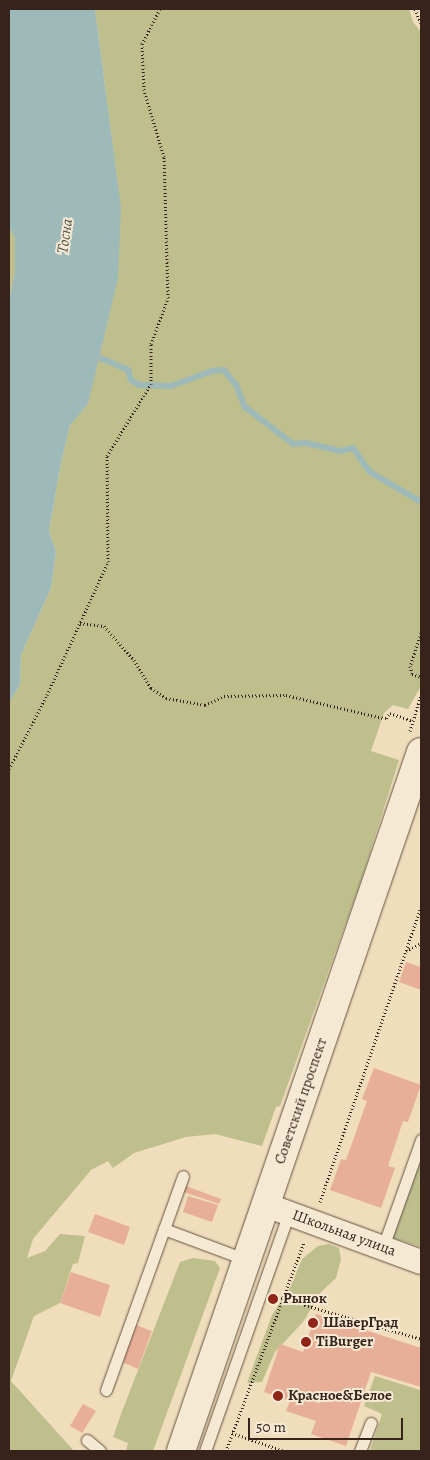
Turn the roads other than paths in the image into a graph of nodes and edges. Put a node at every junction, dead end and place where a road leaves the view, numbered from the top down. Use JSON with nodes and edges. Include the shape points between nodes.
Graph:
{"nodes":[{"id":1,"x":415,"y":744,"type":"edge"},
{"id":2,"x":421,"y":1140,"type":"edge"},
{"id":3,"x":183,"y":1176,"type":"dead end"},
{"id":4,"x":278,"y":1209,"type":"junction"},
{"id":5,"x":164,"y":1229,"type":"junction"},
{"id":6,"x":383,"y":1248,"type":"junction"},
{"id":7,"x":247,"y":1260,"type":"junction"},
{"id":8,"x":421,"y":1262,"type":"edge"},
{"id":9,"x":106,"y":1390,"type":"dead end"},
{"id":10,"x":371,"y":1423,"type":"dead end"},
{"id":11,"x":87,"y":1440,"type":"dead end"},
{"id":12,"x":100,"y":1451,"type":"edge"},
{"id":13,"x":181,"y":1451,"type":"edge"},
{"id":14,"x":204,"y":1451,"type":"edge"},
{"id":15,"x":360,"y":1451,"type":"edge"}],
"edges":[{"from":1,"to":4,"type":"main road","name":"Советский проспект"},
{"from":2,"to":6,"type":"lane"},
{"from":3,"to":5,"type":"lane"},
{"from":4,"to":6,"type":"street","name":"Школьная улица"},
{"from":4,"to":7,"type":"main road","name":"Советский проспект"},
{"from":4,"to":14,"type":"lane"},
{"from":5,"to":7,"type":"lane"},
{"from":5,"to":9,"type":"lane"},
{"from":6,"to":8,"type":"street","name":"Школьная улица"},
{"from":7,"to":13,"type":"main road","name":"Советский проспект"},
{"from":10,"to":15,"type":"lane"},
{"from":11,"to":12,"type":"lane"}]}
